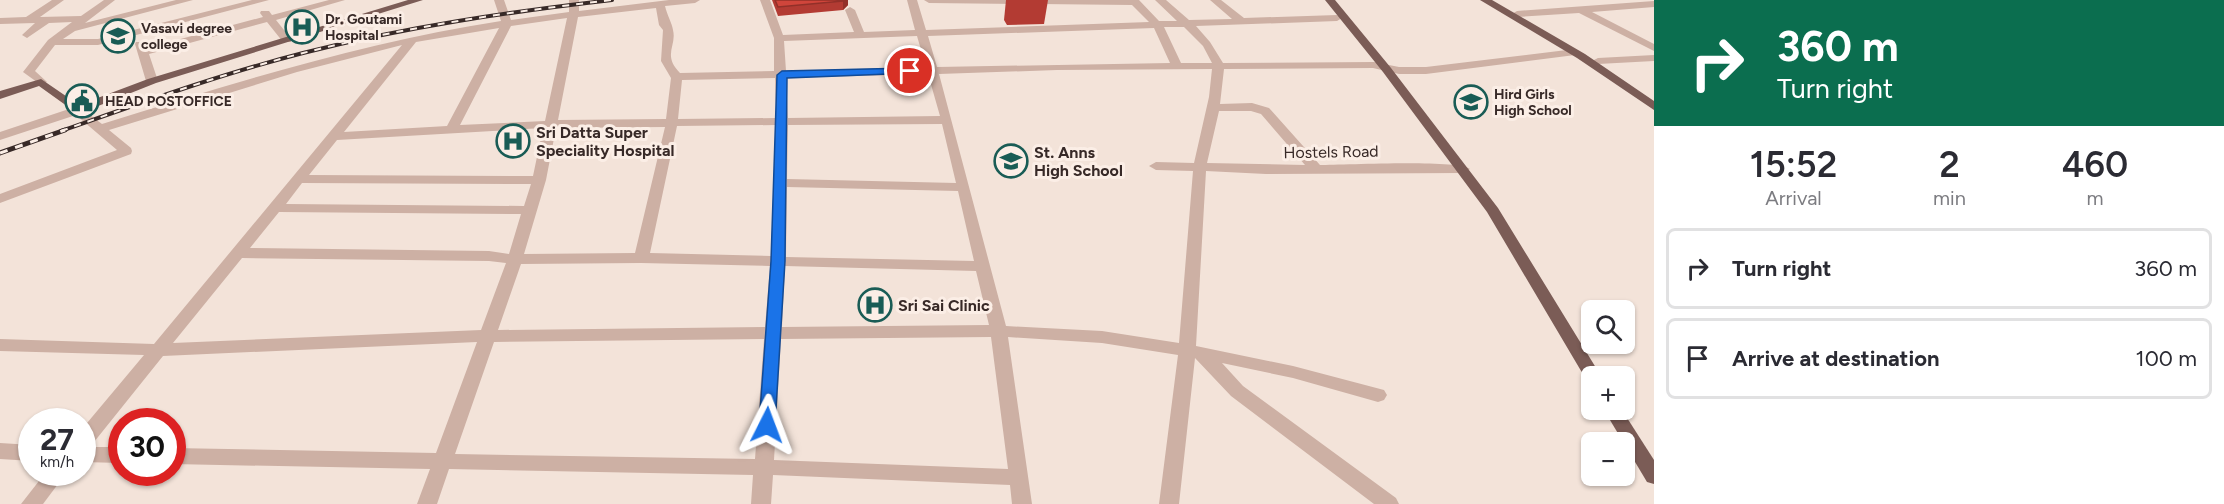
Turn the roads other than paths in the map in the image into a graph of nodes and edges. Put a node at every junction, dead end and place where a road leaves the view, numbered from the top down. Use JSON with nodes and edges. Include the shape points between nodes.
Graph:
{"nodes":[{"id":1,"x":59,"y":0,"type":"edge"},
{"id":2,"x":109,"y":0,"type":"edge"},
{"id":3,"x":188,"y":0,"type":"edge"},
{"id":4,"x":340,"y":0,"type":"edge"},
{"id":5,"x":499,"y":0,"type":"edge"},
{"id":6,"x":695,"y":0,"type":"edge"},
{"id":7,"x":765,"y":0,"type":"edge"},
{"id":8,"x":912,"y":0,"type":"edge"},
{"id":9,"x":929,"y":0,"type":"edge"},
{"id":10,"x":1215,"y":0,"type":"edge"},
{"id":11,"x":1330,"y":0,"type":"edge"},
{"id":12,"x":1485,"y":0,"type":"edge"},
{"id":13,"x":1492,"y":0,"type":"edge"},
{"id":14,"x":176,"y":1,"type":"edge"},
{"id":15,"x":258,"y":1,"type":"edge"},
{"id":16,"x":411,"y":1,"type":"edge"},
{"id":17,"x":1134,"y":1,"type":"edge"},
{"id":18,"x":1161,"y":1,"type":"edge"},
{"id":19,"x":1644,"y":3,"type":"edge"},
{"id":20,"x":660,"y":4,"type":"junction"},
{"id":21,"x":574,"y":7,"type":"edge"},
{"id":22,"x":1580,"y":9,"type":"junction"},
{"id":23,"x":850,"y":10,"type":"dead end"},
{"id":24,"x":1654,"y":10,"type":"edge"},
{"id":25,"x":1517,"y":14,"type":"junction"},
{"id":26,"x":123,"y":16,"type":"junction"},
{"id":27,"x":1337,"y":18,"type":"dead end"},
{"id":28,"x":84,"y":19,"type":"junction"},
{"id":29,"x":270,"y":19,"type":"junction"},
{"id":30,"x":29,"y":20,"type":"junction"},
{"id":31,"x":46,"y":20,"type":"junction"},
{"id":32,"x":6,"y":21,"type":"edge"},
{"id":33,"x":1242,"y":22,"type":"junction"},
{"id":34,"x":507,"y":23,"type":"junction"},
{"id":35,"x":1186,"y":24,"type":"junction"},
{"id":36,"x":1156,"y":26,"type":"junction"},
{"id":37,"x":0,"y":28,"type":"edge"},
{"id":38,"x":69,"y":30,"type":"junction"},
{"id":39,"x":921,"y":32,"type":"junction"},
{"id":40,"x":27,"y":34,"type":"dead end"},
{"id":41,"x":134,"y":34,"type":"junction"},
{"id":42,"x":860,"y":34,"type":"junction"},
{"id":43,"x":779,"y":38,"type":"junction"},
{"id":44,"x":287,"y":40,"type":"junction"},
{"id":45,"x":412,"y":40,"type":"junction"},
{"id":46,"x":52,"y":42,"type":"junction"},
{"id":47,"x":1654,"y":48,"type":"edge"},
{"id":48,"x":144,"y":52,"type":"junction"},
{"id":49,"x":1575,"y":52,"type":"junction"},
{"id":50,"x":1654,"y":58,"type":"edge"},
{"id":51,"x":1598,"y":61,"type":"junction"},
{"id":52,"x":1218,"y":64,"type":"junction"},
{"id":53,"x":1176,"y":65,"type":"junction"},
{"id":54,"x":1385,"y":68,"type":"junction"},
{"id":55,"x":932,"y":71,"type":"junction"},
{"id":56,"x":782,"y":75,"type":"junction"},
{"id":57,"x":677,"y":77,"type":"junction"},
{"id":58,"x":153,"y":81,"type":"junction"},
{"id":59,"x":41,"y":82,"type":"junction"},
{"id":60,"x":0,"y":95,"type":"edge"},
{"id":61,"x":1654,"y":100,"type":"edge"},
{"id":62,"x":1654,"y":106,"type":"edge"},
{"id":63,"x":1213,"y":108,"type":"junction"},
{"id":64,"x":78,"y":110,"type":"junction"},
{"id":65,"x":947,"y":120,"type":"junction"},
{"id":66,"x":672,"y":121,"type":"junction"},
{"id":67,"x":782,"y":122,"type":"junction"},
{"id":68,"x":550,"y":124,"type":"junction"},
{"id":69,"x":99,"y":129,"type":"junction"},
{"id":70,"x":452,"y":129,"type":"junction"},
{"id":71,"x":0,"y":136,"type":"edge"},
{"id":72,"x":334,"y":136,"type":"junction"},
{"id":73,"x":1156,"y":165,"type":"dead end"},
{"id":74,"x":1200,"y":167,"type":"junction"},
{"id":75,"x":1315,"y":168,"type":"junction"},
{"id":76,"x":1463,"y":169,"type":"junction"},
{"id":77,"x":298,"y":179,"type":"junction"},
{"id":78,"x":539,"y":180,"type":"junction"},
{"id":79,"x":780,"y":183,"type":"junction"},
{"id":80,"x":962,"y":187,"type":"junction"},
{"id":81,"x":0,"y":199,"type":"edge"},
{"id":82,"x":274,"y":208,"type":"junction"},
{"id":83,"x":530,"y":210,"type":"junction"},
{"id":84,"x":238,"y":253,"type":"junction"},
{"id":85,"x":641,"y":258,"type":"junction"},
{"id":86,"x":515,"y":259,"type":"junction"},
{"id":87,"x":778,"y":261,"type":"junction"},
{"id":88,"x":982,"y":266,"type":"junction"},
{"id":89,"x":999,"y":331,"type":"junction"},
{"id":90,"x":772,"y":333,"type":"junction"},
{"id":91,"x":487,"y":336,"type":"junction"},
{"id":92,"x":0,"y":345,"type":"edge"},
{"id":93,"x":161,"y":350,"type":"junction"},
{"id":94,"x":1194,"y":352,"type":"junction"},
{"id":95,"x":1587,"y":366,"type":"edge"},
{"id":96,"x":1378,"y":395,"type":"dead end"},
{"id":97,"x":1619,"y":420,"type":"edge"},
{"id":98,"x":96,"y":427,"type":"edge"},
{"id":99,"x":0,"y":452,"type":"edge"},
{"id":100,"x":18,"y":453,"type":"edge"},
{"id":101,"x":186,"y":456,"type":"edge"},
{"id":102,"x":444,"y":460,"type":"junction"},
{"id":103,"x":765,"y":467,"type":"junction"},
{"id":104,"x":1654,"y":476,"type":"edge"},
{"id":105,"x":1018,"y":477,"type":"junction"},
{"id":106,"x":46,"y":486,"type":"edge"},
{"id":107,"x":31,"y":504,"type":"edge"},
{"id":108,"x":427,"y":504,"type":"edge"},
{"id":109,"x":761,"y":504,"type":"edge"},
{"id":110,"x":1022,"y":504,"type":"edge"},
{"id":111,"x":1169,"y":504,"type":"edge"},
{"id":112,"x":1389,"y":504,"type":"edge"}],
"edges":[{"from":1,"to":30,"type":"street"},
{"from":2,"to":26,"type":"street"},
{"from":2,"to":28,"type":"street"},
{"from":3,"to":14,"type":"street"},
{"from":4,"to":29,"type":"street"},
{"from":5,"to":34,"type":"street"},
{"from":6,"to":20,"type":"street"},
{"from":7,"to":43,"type":"street"},
{"from":8,"to":39,"type":"street"},
{"from":9,"to":17,"type":"street"},
{"from":10,"to":33,"type":"street"},
{"from":11,"to":54,"type":"main road"},
{"from":12,"to":49,"type":"main road"},
{"from":13,"to":25,"type":"main road"},
{"from":14,"to":26,"type":"street"},
{"from":15,"to":29,"type":"street"},
{"from":15,"to":41,"type":"street"},
{"from":16,"to":44,"type":"main road"},
{"from":17,"to":18,"type":"street"},
{"from":17,"to":36,"type":"street"},
{"from":18,"to":35,"type":"street"},
{"from":19,"to":22,"type":"street"},
{"from":19,"to":24,"type":"street"},
{"from":20,"to":21,"type":"street"},
{"from":20,"to":57,"type":"street","via":[[668,30],[664,57]]},
{"from":21,"to":34,"type":"street"},
{"from":21,"to":68,"type":"street"},
{"from":22,"to":25,"type":"street"},
{"from":22,"to":47,"type":"street"},
{"from":23,"to":42,"type":"street"},
{"from":25,"to":51,"type":"main road"},
{"from":26,"to":38,"type":"street"},
{"from":26,"to":41,"type":"street"},
{"from":27,"to":33,"type":"street"},
{"from":28,"to":31,"type":"street"},
{"from":28,"to":38,"type":"street"},
{"from":29,"to":44,"type":"street"},
{"from":29,"to":48,"type":"street"},
{"from":30,"to":31,"type":"street"},
{"from":30,"to":32,"type":"street"},
{"from":31,"to":40,"type":"street"},
{"from":32,"to":37,"type":"street"},
{"from":33,"to":35,"type":"street"},
{"from":34,"to":45,"type":"street"},
{"from":34,"to":70,"type":"street"},
{"from":35,"to":36,"type":"street"},
{"from":35,"to":52,"type":"street","via":[[1209,47]]},
{"from":36,"to":39,"type":"street"},
{"from":36,"to":53,"type":"street","via":[[1172,50]]},
{"from":38,"to":46,"type":"street"},
{"from":39,"to":42,"type":"street"},
{"from":39,"to":55,"type":"street"},
{"from":41,"to":46,"type":"street","via":[[98,42]]},
{"from":41,"to":48,"type":"street"},
{"from":42,"to":43,"type":"street"},
{"from":43,"to":56,"type":"street"},
{"from":44,"to":58,"type":"main road"},
{"from":45,"to":69,"type":"street","via":[[271,75]]},
{"from":45,"to":72,"type":"street"},
{"from":46,"to":59,"type":"street","via":[[29,72]]},
{"from":48,"to":58,"type":"street"},
{"from":49,"to":54,"type":"street","via":[[1439,69]]},
{"from":49,"to":62,"type":"main road"},
{"from":50,"to":51,"type":"street"},
{"from":51,"to":61,"type":"main road"},
{"from":52,"to":53,"type":"street"},
{"from":52,"to":54,"type":"street"},
{"from":52,"to":63,"type":"street"},
{"from":53,"to":55,"type":"street"},
{"from":54,"to":76,"type":"main road"},
{"from":55,"to":56,"type":"street"},
{"from":55,"to":65,"type":"street"},
{"from":56,"to":57,"type":"street"},
{"from":56,"to":67,"type":"street"},
{"from":57,"to":66,"type":"street"},
{"from":58,"to":64,"type":"main road"},
{"from":59,"to":60,"type":"main road"},
{"from":59,"to":64,"type":"main road"},
{"from":63,"to":74,"type":"street"},
{"from":63,"to":75,"type":"street","via":[[1252,107],[1265,111]]},
{"from":64,"to":69,"type":"street"},
{"from":64,"to":71,"type":"street"},
{"from":65,"to":67,"type":"street"},
{"from":65,"to":80,"type":"street"},
{"from":66,"to":67,"type":"street"},
{"from":66,"to":68,"type":"street"},
{"from":66,"to":85,"type":"street"},
{"from":67,"to":79,"type":"street"},
{"from":68,"to":70,"type":"street"},
{"from":68,"to":78,"type":"street"},
{"from":69,"to":81,"type":"street","via":[[126,152]]},
{"from":70,"to":72,"type":"street"},
{"from":72,"to":77,"type":"street"},
{"from":73,"to":74,"type":"street","name":"Hostels Road"},
{"from":74,"to":75,"type":"street","name":"Hostels Road","via":[[1244,171]]},
{"from":74,"to":94,"type":"street"},
{"from":75,"to":76,"type":"street","name":"Hostels Road"},
{"from":76,"to":95,"type":"main road","via":[[1493,211]]},
{"from":77,"to":78,"type":"street"},
{"from":77,"to":82,"type":"street"},
{"from":78,"to":83,"type":"street"},
{"from":79,"to":80,"type":"street"},
{"from":79,"to":87,"type":"street"},
{"from":80,"to":88,"type":"street"},
{"from":82,"to":83,"type":"street"},
{"from":82,"to":84,"type":"street"},
{"from":83,"to":86,"type":"street"},
{"from":84,"to":86,"type":"street"},
{"from":84,"to":93,"type":"street"},
{"from":85,"to":86,"type":"street"},
{"from":85,"to":87,"type":"street"},
{"from":86,"to":91,"type":"street"},
{"from":87,"to":88,"type":"street"},
{"from":87,"to":90,"type":"street"},
{"from":88,"to":89,"type":"street"},
{"from":89,"to":90,"type":"street"},
{"from":89,"to":94,"type":"street","via":[[1102,338]]},
{"from":89,"to":105,"type":"street"},
{"from":90,"to":91,"type":"street"},
{"from":90,"to":103,"type":"street"},
{"from":91,"to":93,"type":"street"},
{"from":91,"to":102,"type":"street"},
{"from":92,"to":93,"type":"street"},
{"from":93,"to":98,"type":"street"},
{"from":94,"to":96,"type":"street","via":[[1293,372]]},
{"from":94,"to":111,"type":"street"},
{"from":94,"to":112,"type":"street","via":[[1237,391]]},
{"from":97,"to":104,"type":"main road"},
{"from":99,"to":100,"type":"street"},
{"from":101,"to":102,"type":"street"},
{"from":102,"to":103,"type":"street"},
{"from":102,"to":108,"type":"street"},
{"from":103,"to":105,"type":"street"},
{"from":103,"to":109,"type":"street"},
{"from":105,"to":110,"type":"street"},
{"from":106,"to":107,"type":"street"}]}
